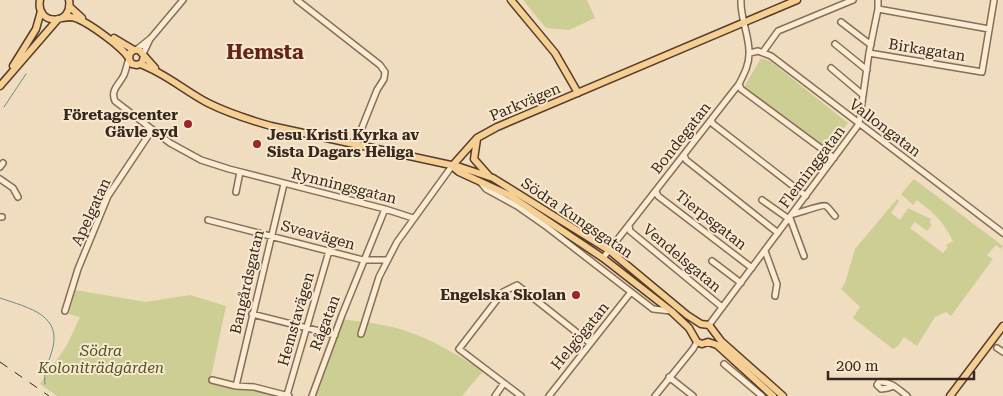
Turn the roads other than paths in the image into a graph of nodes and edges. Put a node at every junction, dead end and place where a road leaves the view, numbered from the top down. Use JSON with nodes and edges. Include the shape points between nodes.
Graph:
{"nodes":[{"id":1,"x":183,"y":0,"type":"edge"},
{"id":2,"x":296,"y":0,"type":"edge"},
{"id":3,"x":511,"y":0,"type":"edge"},
{"id":4,"x":741,"y":0,"type":"edge"},
{"id":5,"x":796,"y":0,"type":"edge"},
{"id":6,"x":853,"y":0,"type":"edge"},
{"id":7,"x":878,"y":0,"type":"edge"},
{"id":8,"x":994,"y":0,"type":"edge"},
{"id":9,"x":69,"y":2,"type":"edge"},
{"id":10,"x":39,"y":4,"type":"edge"},
{"id":11,"x":878,"y":9,"type":"junction"},
{"id":12,"x":60,"y":18,"type":"junction"},
{"id":13,"x":744,"y":22,"type":"junction"},
{"id":14,"x":841,"y":22,"type":"dead end"},
{"id":15,"x":989,"y":28,"type":"junction"},
{"id":16,"x":150,"y":38,"type":"junction"},
{"id":17,"x":835,"y":44,"type":"dead end"},
{"id":18,"x":871,"y":45,"type":"junction"},
{"id":19,"x":135,"y":50,"type":"junction"},
{"id":20,"x":763,"y":52,"type":"junction"},
{"id":21,"x":750,"y":53,"type":"junction"},
{"id":22,"x":869,"y":53,"type":"junction"},
{"id":23,"x":144,"y":55,"type":"junction"},
{"id":24,"x":129,"y":58,"type":"junction"},
{"id":25,"x":138,"y":65,"type":"junction"},
{"id":26,"x":831,"y":68,"type":"dead end"},
{"id":27,"x":867,"y":70,"type":"junction"},
{"id":28,"x":159,"y":72,"type":"junction"},
{"id":29,"x":125,"y":74,"type":"junction"},
{"id":30,"x":2,"y":83,"type":"edge"},
{"id":31,"x":739,"y":84,"type":"junction"},
{"id":32,"x":578,"y":93,"type":"junction"},
{"id":33,"x":863,"y":95,"type":"junction"},
{"id":34,"x":711,"y":120,"type":"junction"},
{"id":35,"x":859,"y":124,"type":"junction"},
{"id":36,"x":152,"y":130,"type":"junction"},
{"id":37,"x":477,"y":138,"type":"junction"},
{"id":38,"x":355,"y":145,"type":"junction"},
{"id":39,"x":684,"y":155,"type":"junction"},
{"id":40,"x":834,"y":158,"type":"junction"},
{"id":41,"x":452,"y":166,"type":"junction"},
{"id":42,"x":240,"y":172,"type":"junction"},
{"id":43,"x":490,"y":176,"type":"junction"},
{"id":44,"x":0,"y":179,"type":"edge"},
{"id":45,"x":477,"y":179,"type":"junction"},
{"id":46,"x":284,"y":184,"type":"junction"},
{"id":47,"x":656,"y":191,"type":"junction"},
{"id":48,"x":236,"y":192,"type":"dead end"},
{"id":49,"x":806,"y":196,"type":"junction"},
{"id":50,"x":18,"y":197,"type":"dead end"},
{"id":51,"x":762,"y":200,"type":"dead end"},
{"id":52,"x":385,"y":209,"type":"junction"},
{"id":53,"x":835,"y":216,"type":"dead end"},
{"id":54,"x":790,"y":217,"type":"junction"},
{"id":55,"x":413,"y":218,"type":"junction"},
{"id":56,"x":208,"y":220,"type":"dead end"},
{"id":57,"x":629,"y":226,"type":"junction"},
{"id":58,"x":778,"y":233,"type":"junction"},
{"id":59,"x":1003,"y":233,"type":"edge"},
{"id":60,"x":271,"y":236,"type":"junction"},
{"id":61,"x":329,"y":250,"type":"junction"},
{"id":62,"x":610,"y":251,"type":"junction"},
{"id":63,"x":765,"y":251,"type":"junction"},
{"id":64,"x":804,"y":256,"type":"dead end"},
{"id":65,"x":604,"y":258,"type":"junction"},
{"id":66,"x":364,"y":260,"type":"junction"},
{"id":67,"x":387,"y":260,"type":"junction"},
{"id":68,"x":712,"y":261,"type":"dead end"},
{"id":69,"x":752,"y":268,"type":"junction"},
{"id":70,"x":740,"y":283,"type":"junction"},
{"id":71,"x":631,"y":292,"type":"junction"},
{"id":72,"x":776,"y":296,"type":"dead end"},
{"id":73,"x":722,"y":307,"type":"junction"},
{"id":74,"x":65,"y":311,"type":"dead end"},
{"id":75,"x":671,"y":311,"type":"junction"},
{"id":76,"x":252,"y":314,"type":"junction"},
{"id":77,"x":701,"y":324,"type":"junction"},
{"id":78,"x":709,"y":326,"type":"junction"},
{"id":79,"x":1003,"y":326,"type":"edge"},
{"id":80,"x":306,"y":327,"type":"junction"},
{"id":81,"x":713,"y":332,"type":"junction"},
{"id":82,"x":692,"y":333,"type":"junction"},
{"id":83,"x":361,"y":334,"type":"dead end"},
{"id":84,"x":335,"y":335,"type":"junction"},
{"id":85,"x":696,"y":342,"type":"junction"},
{"id":86,"x":708,"y":342,"type":"junction"},
{"id":87,"x":590,"y":343,"type":"junction"},
{"id":88,"x":997,"y":348,"type":"dead end"},
{"id":89,"x":1003,"y":352,"type":"edge"},
{"id":90,"x":724,"y":364,"type":"dead end"},
{"id":91,"x":669,"y":377,"type":"junction"},
{"id":92,"x":212,"y":380,"type":"dead end"},
{"id":93,"x":504,"y":383,"type":"junction"},
{"id":94,"x":236,"y":386,"type":"junction"},
{"id":95,"x":894,"y":386,"type":"dead end"},
{"id":96,"x":288,"y":396,"type":"edge"},
{"id":97,"x":312,"y":396,"type":"edge"},
{"id":98,"x":495,"y":396,"type":"edge"},
{"id":99,"x":521,"y":396,"type":"edge"},
{"id":100,"x":549,"y":396,"type":"edge"},
{"id":101,"x":655,"y":396,"type":"edge"},
{"id":102,"x":693,"y":396,"type":"edge"},
{"id":103,"x":762,"y":396,"type":"edge"},
{"id":104,"x":773,"y":396,"type":"edge"},
{"id":105,"x":783,"y":396,"type":"edge"},
{"id":106,"x":907,"y":396,"type":"edge"},
{"id":107,"x":950,"y":396,"type":"edge"}],
"edges":[{"from":1,"to":16,"type":"street"},
{"from":2,"to":38,"type":"street","via":[[385,72]]},
{"from":3,"to":32,"type":"main road","via":[[555,54]]},
{"from":4,"to":13,"type":"street","name":"Bondegatan"},
{"from":5,"to":13,"type":"main road","name":"Parkvägen"},
{"from":6,"to":20,"type":"street","via":[[778,31]]},
{"from":7,"to":11,"type":"street","name":"Fleminggatan"},
{"from":8,"to":15,"type":"street"},
{"from":9,"to":12,"type":"main road","via":[[67,13]]},
{"from":9,"to":19,"type":"main road","via":[[83,19]]},
{"from":10,"to":12,"type":"main road","via":[[48,18]]},
{"from":10,"to":30,"type":"main road","via":[[36,29]]},
{"from":11,"to":15,"type":"street"},
{"from":11,"to":18,"type":"street","name":"Fleminggatan"},
{"from":12,"to":24,"type":"main road","via":[[70,16],[81,21]]},
{"from":12,"to":30,"type":"main road"},
{"from":13,"to":21,"type":"street","name":"Bondegatan"},
{"from":13,"to":32,"type":"main road","name":"Parkvägen"},
{"from":14,"to":18,"type":"street"},
{"from":15,"to":22,"type":"street","name":"Birkagatan","via":[[982,72]]},
{"from":16,"to":19,"type":"street"},
{"from":16,"to":23,"type":"street"},
{"from":17,"to":27,"type":"street"},
{"from":18,"to":22,"type":"street","name":"Fleminggatan"},
{"from":19,"to":23,"type":"main road"},
{"from":19,"to":24,"type":"main road"},
{"from":20,"to":21,"type":"street"},
{"from":20,"to":35,"type":"street","name":"Vallongatan"},
{"from":21,"to":31,"type":"street","name":"Bondegatan","via":[[747,69]]},
{"from":22,"to":27,"type":"street","name":"Fleminggatan"},
{"from":23,"to":25,"type":"main road","via":[[144,60]]},
{"from":23,"to":28,"type":"main road"},
{"from":24,"to":25,"type":"main road","via":[[132,64]]},
{"from":24,"to":29,"type":"street"},
{"from":25,"to":28,"type":"main road"},
{"from":25,"to":29,"type":"street"},
{"from":26,"to":33,"type":"street"},
{"from":27,"to":33,"type":"street","name":"Fleminggatan"},
{"from":28,"to":38,"type":"main road","via":[[208,103],[242,117]]},
{"from":29,"to":36,"type":"street","name":"Rynningsgatan","via":[[112,96],[119,106]]},
{"from":31,"to":34,"type":"street","name":"Bondegatan"},
{"from":31,"to":40,"type":"street","via":[[741,89]]},
{"from":32,"to":37,"type":"main road","name":"Parkvägen"},
{"from":33,"to":35,"type":"street","name":"Fleminggatan"},
{"from":34,"to":39,"type":"street","name":"Bondegatan"},
{"from":34,"to":49,"type":"street"},
{"from":35,"to":40,"type":"street","name":"Fleminggatan"},
{"from":35,"to":59,"type":"street","name":"Vallongatan"},
{"from":36,"to":42,"type":"street","name":"Rynningsgatan","via":[[195,157]]},
{"from":36,"to":74,"type":"street","name":"Apelgatan","via":[[108,196],[78,269]]},
{"from":37,"to":41,"type":"main road","name":"Parkvägen"},
{"from":37,"to":43,"type":"main road","via":[[474,159]]},
{"from":38,"to":41,"type":"main road"},
{"from":39,"to":47,"type":"street","name":"Bondegatan"},
{"from":39,"to":58,"type":"street","via":[[686,160]]},
{"from":40,"to":49,"type":"street","name":"Fleminggatan"},
{"from":41,"to":43,"type":"main road","name":"Södra Kungsgatan"},
{"from":41,"to":45,"type":"main road","name":"Södra Kungsgatan"},
{"from":41,"to":55,"type":"street","name":"Parkvägen"},
{"from":42,"to":46,"type":"street","name":"Rynningsgatan"},
{"from":42,"to":48,"type":"street"},
{"from":43,"to":62,"type":"main road","name":"Södra Kungsgatan"},
{"from":44,"to":50,"type":"street","via":[[13,188]]},
{"from":45,"to":65,"type":"main road","name":"Södra Kungsgatan","via":[[509,195]]},
{"from":45,"to":71,"type":"street","name":"Södra Kungsgatan","via":[[486,189],[546,227]]},
{"from":46,"to":52,"type":"street","name":"Rynningsgatan"},
{"from":46,"to":60,"type":"street","name":"Bangårdsgatan"},
{"from":47,"to":57,"type":"street","name":"Bondegatan"},
{"from":47,"to":69,"type":"street","name":"Tierpsgatan","via":[[658,196]]},
{"from":49,"to":54,"type":"street","name":"Fleminggatan"},
{"from":51,"to":54,"type":"street"},
{"from":52,"to":55,"type":"street","name":"Rynningsgatan"},
{"from":52,"to":66,"type":"street","name":"Rågatan"},
{"from":53,"to":54,"type":"street","via":[[823,205]]},
{"from":54,"to":58,"type":"street","name":"Fleminggatan"},
{"from":54,"to":64,"type":"street"},
{"from":55,"to":67,"type":"street","name":"Parkvägen"},
{"from":56,"to":60,"type":"street","name":"Sveavägen"},
{"from":57,"to":62,"type":"street","name":"Bondegatan"},
{"from":57,"to":73,"type":"street","name":"Vendelsgatan","via":[[630,231]]},
{"from":58,"to":63,"type":"street","name":"Fleminggatan"},
{"from":60,"to":61,"type":"street","name":"Sveavägen"},
{"from":60,"to":76,"type":"street","name":"Bangårdsgatan"},
{"from":61,"to":66,"type":"street","name":"Sveavägen"},
{"from":61,"to":80,"type":"street","name":"Hemstavägen"},
{"from":62,"to":65,"type":"street","name":"Bondegatan"},
{"from":62,"to":77,"type":"main road","name":"Södra Kungsgatan"},
{"from":63,"to":69,"type":"street","name":"Fleminggatan"},
{"from":63,"to":72,"type":"street","via":[[777,284]]},
{"from":65,"to":75,"type":"main road","name":"Södra Kungsgatan"},
{"from":66,"to":67,"type":"street"},
{"from":66,"to":84,"type":"street","name":"Rågatan"},
{"from":67,"to":83,"type":"street","name":"Parkvägen","via":[[372,295]]},
{"from":68,"to":70,"type":"street"},
{"from":69,"to":70,"type":"street","name":"Fleminggatan"},
{"from":70,"to":73,"type":"street","name":"Fleminggatan"},
{"from":71,"to":75,"type":"street","name":"Södra Kungsgatan","via":[[653,309]]},
{"from":71,"to":87,"type":"street","name":"Helgögatan"},
{"from":73,"to":78,"type":"street","name":"Fleminggatan"},
{"from":75,"to":82,"type":"main road","name":"Södra Kungsgatan"},
{"from":76,"to":80,"type":"street"},
{"from":76,"to":94,"type":"street","name":"Bangårdsgatan"},
{"from":77,"to":78,"type":"main road","name":"Södra Kungsgatan"},
{"from":77,"to":82,"type":"main road"},
{"from":78,"to":81,"type":"main road"},
{"from":79,"to":107,"type":"main road"},
{"from":80,"to":84,"type":"street"},
{"from":80,"to":96,"type":"street","name":"Hemstavägen"},
{"from":81,"to":86,"type":"main road"},
{"from":81,"to":105,"type":"main road"},
{"from":82,"to":85,"type":"main road","name":"Södra Kungsgatan"},
{"from":84,"to":97,"type":"street","name":"Rågatan"},
{"from":85,"to":86,"type":"main road"},
{"from":85,"to":91,"type":"street"},
{"from":86,"to":104,"type":"main road","via":[[717,346]]},
{"from":87,"to":93,"type":"street","via":[[516,285],[503,292],[459,350]]},
{"from":87,"to":100,"type":"street","name":"Helgögatan"},
{"from":88,"to":89,"type":"street"},
{"from":90,"to":103,"type":"street"},
{"from":91,"to":101,"type":"street"},
{"from":91,"to":102,"type":"street"},
{"from":92,"to":94,"type":"street"},
{"from":93,"to":98,"type":"street"},
{"from":93,"to":99,"type":"street"},
{"from":94,"to":96,"type":"street"},
{"from":95,"to":106,"type":"street"}]}
